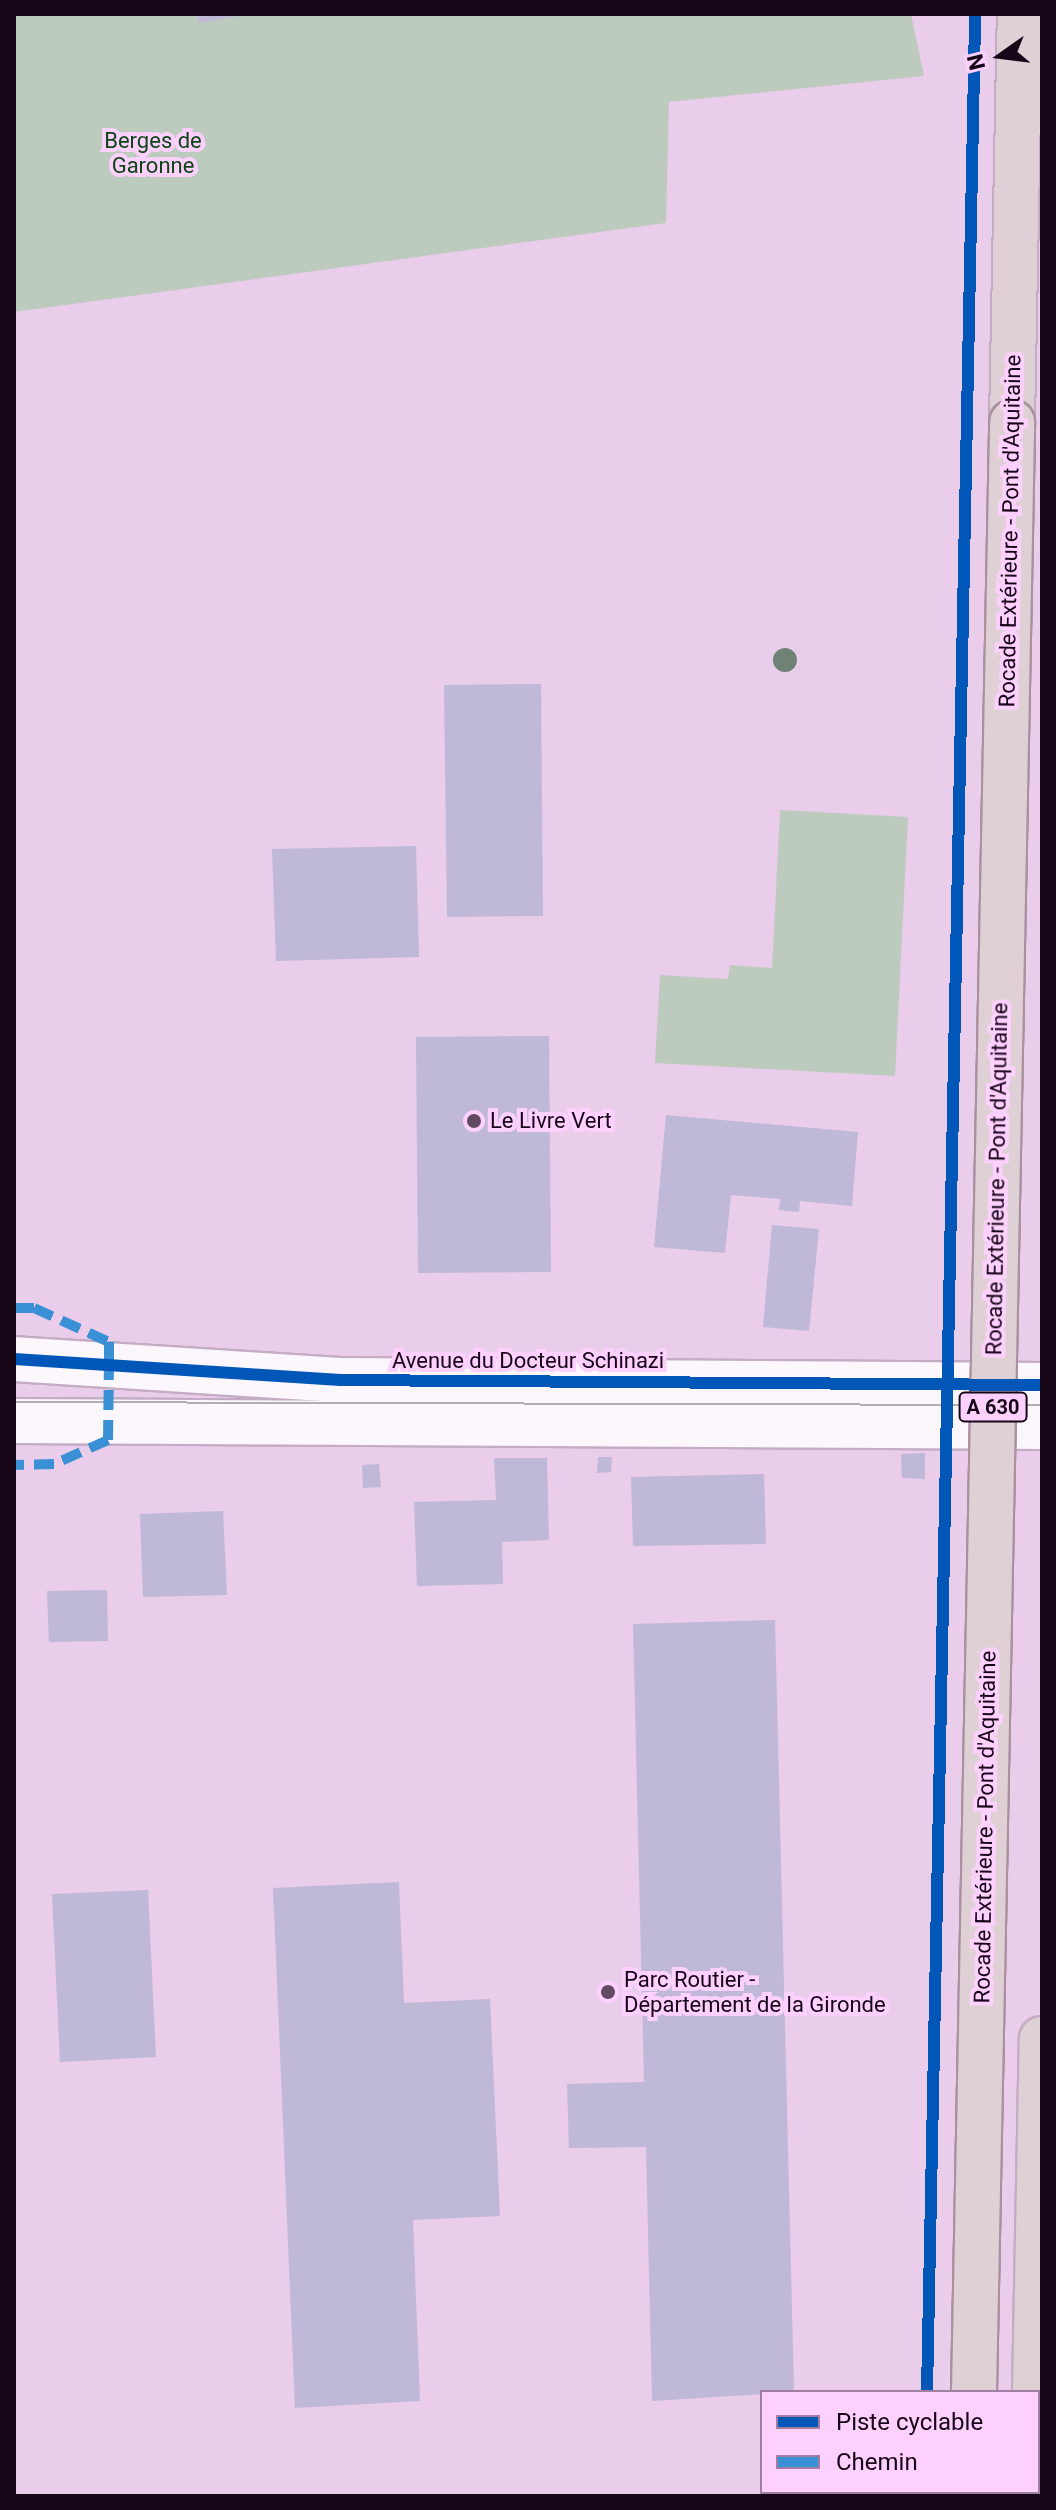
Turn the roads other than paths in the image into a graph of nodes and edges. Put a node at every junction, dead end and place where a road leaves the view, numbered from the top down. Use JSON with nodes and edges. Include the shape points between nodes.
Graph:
{"nodes":[{"id":1,"x":1020,"y":14,"type":"edge"},
{"id":2,"x":14,"y":1359,"type":"edge"},
{"id":3,"x":1042,"y":1385,"type":"edge"},
{"id":4,"x":14,"y":1421,"type":"edge"},
{"id":5,"x":1042,"y":1427,"type":"edge"},
{"id":6,"x":1042,"y":2039,"type":"edge"},
{"id":7,"x":974,"y":2390,"type":"edge"},
{"id":8,"x":1035,"y":2390,"type":"edge"}],
"edges":[{"from":1,"to":7,"type":"highway","name":"Rocade Extérieure - Pont d'Aquitaine","number":"A 630","bridge":true},
{"from":2,"to":3,"type":"street","name":"Avenue du Docteur Schinazi","via":[[340,1380]]},
{"from":4,"to":5,"type":"street"},
{"from":6,"to":8,"type":"highway"}]}
